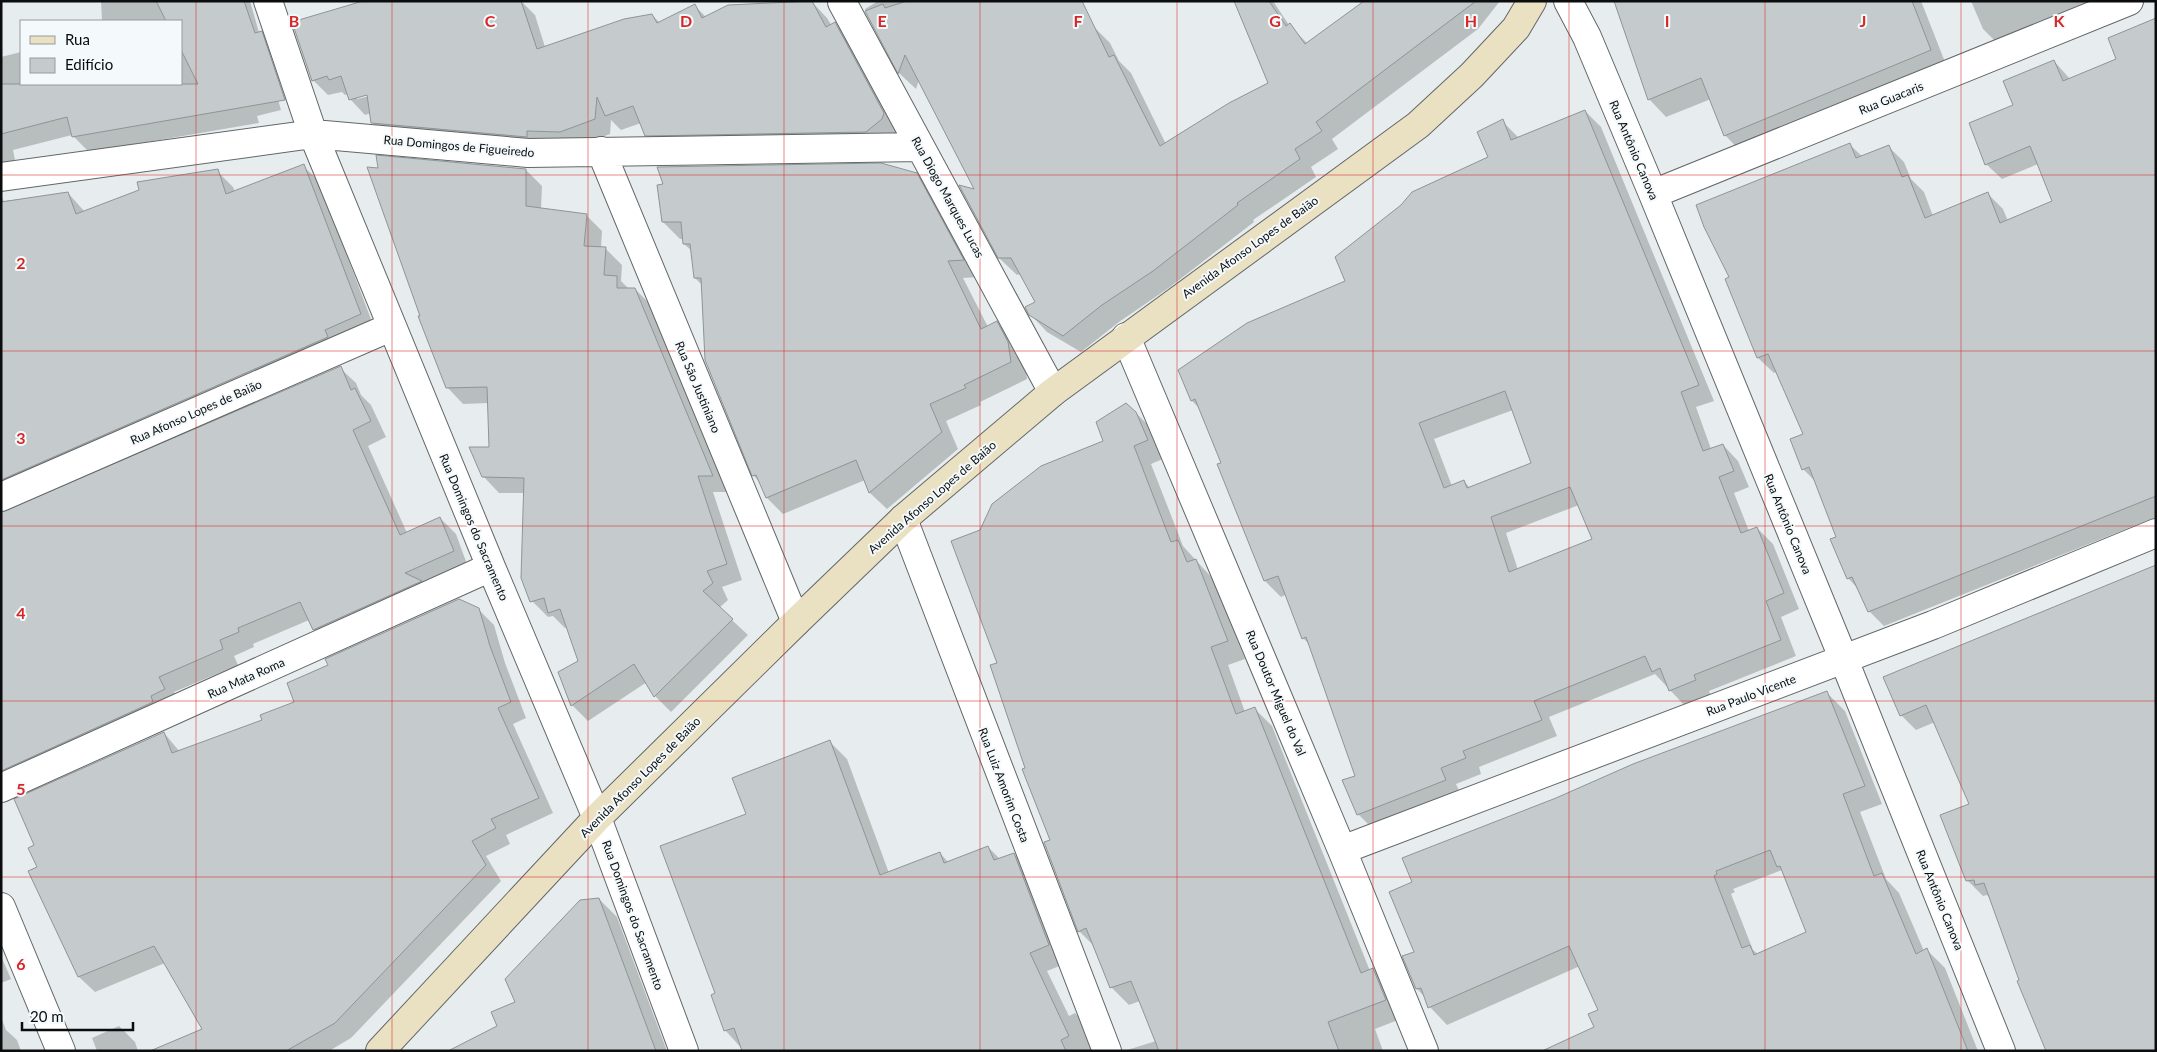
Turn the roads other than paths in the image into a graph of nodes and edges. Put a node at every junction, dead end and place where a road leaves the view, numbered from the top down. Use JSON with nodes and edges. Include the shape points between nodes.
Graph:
{"nodes":[{"id":1,"x":268,"y":1,"type":"edge"},
{"id":2,"x":1532,"y":1,"type":"edge"},
{"id":3,"x":1568,"y":1,"type":"edge"},
{"id":4,"x":2129,"y":1,"type":"edge"},
{"id":5,"x":842,"y":2,"type":"dead end"},
{"id":6,"x":313,"y":134,"type":"junction"},
{"id":7,"x":920,"y":147,"type":"junction"},
{"id":8,"x":601,"y":151,"type":"junction"},
{"id":9,"x":1,"y":177,"type":"edge"},
{"id":10,"x":1653,"y":194,"type":"junction"},
{"id":11,"x":392,"y":326,"type":"junction"},
{"id":12,"x":1126,"y":337,"type":"junction"},
{"id":13,"x":1054,"y":392,"type":"junction"},
{"id":14,"x":1,"y":497,"type":"edge"},
{"id":15,"x":903,"y":519,"type":"junction"},
{"id":16,"x":2156,"y":533,"type":"edge"},
{"id":17,"x":491,"y":567,"type":"junction"},
{"id":18,"x":796,"y":622,"type":"junction"},
{"id":19,"x":1844,"y":660,"type":"junction"},
{"id":20,"x":1,"y":788,"type":"edge"},
{"id":21,"x":597,"y":818,"type":"junction"},
{"id":22,"x":1342,"y":850,"type":"junction"},
{"id":23,"x":1,"y":908,"type":"edge"},
{"id":24,"x":61,"y":1051,"type":"edge"},
{"id":25,"x":380,"y":1051,"type":"edge"},
{"id":26,"x":684,"y":1051,"type":"edge"},
{"id":27,"x":1107,"y":1051,"type":"edge"},
{"id":28,"x":1424,"y":1051,"type":"edge"},
{"id":29,"x":2001,"y":1051,"type":"edge"}],
"edges":[{"from":1,"to":6,"type":"street","name":"Rua Domingos do Sacramento"},
{"from":2,"to":12,"type":"street","name":"Avenida Afonso Lopes de Baião","via":[[1516,28],[1418,125]]},
{"from":3,"to":10,"type":"street","name":"Rua Antônio Canova","via":[[1588,38]]},
{"from":4,"to":10,"type":"street","name":"Rua Guacaris"},
{"from":5,"to":7,"type":"street","name":"Rua Diogo Marques Lucas"},
{"from":6,"to":8,"type":"street","name":"Rua Domingos de Figueiredo","via":[[528,153]]},
{"from":6,"to":9,"type":"street","name":"Rua Domingos de Figueiredo"},
{"from":6,"to":11,"type":"street","name":"Rua Domingos do Sacramento"},
{"from":7,"to":8,"type":"street","name":"Rua Domingos de Figueiredo"},
{"from":7,"to":13,"type":"street","name":"Rua Diogo Marques Lucas"},
{"from":8,"to":18,"type":"street","name":"Rua São Justiniano"},
{"from":10,"to":19,"type":"street","name":"Rua Antônio Canova"},
{"from":11,"to":14,"type":"street","name":"Rua Afonso Lopes de Baião"},
{"from":11,"to":17,"type":"street","name":"Rua Domingos do Sacramento"},
{"from":12,"to":13,"type":"street","name":"Avenida Afonso Lopes de Baião"},
{"from":12,"to":22,"type":"street","name":"Rua Doutor Miguel do Val"},
{"from":13,"to":15,"type":"street","name":"Avenida Afonso Lopes de Baião"},
{"from":15,"to":18,"type":"street","name":"Avenida Afonso Lopes de Baião"},
{"from":15,"to":27,"type":"street","name":"Rua Luiz Amorim Costa"},
{"from":16,"to":19,"type":"street","name":"Rua Paulo Vicente"},
{"from":17,"to":20,"type":"street","name":"Rua Mata Roma"},
{"from":17,"to":21,"type":"street","name":"Rua Domingos do Sacramento"},
{"from":18,"to":21,"type":"street","name":"Avenida Afonso Lopes de Baião"},
{"from":19,"to":22,"type":"street","name":"Rua Paulo Vicente"},
{"from":19,"to":29,"type":"street","name":"Rua Antônio Canova"},
{"from":21,"to":25,"type":"street","name":"Avenida Afonso Lopes de Baião"},
{"from":21,"to":26,"type":"street","name":"Rua Domingos do Sacramento"},
{"from":22,"to":28,"type":"street","name":"Rua Doutor Miguel do Val"},
{"from":23,"to":24,"type":"street"}]}
